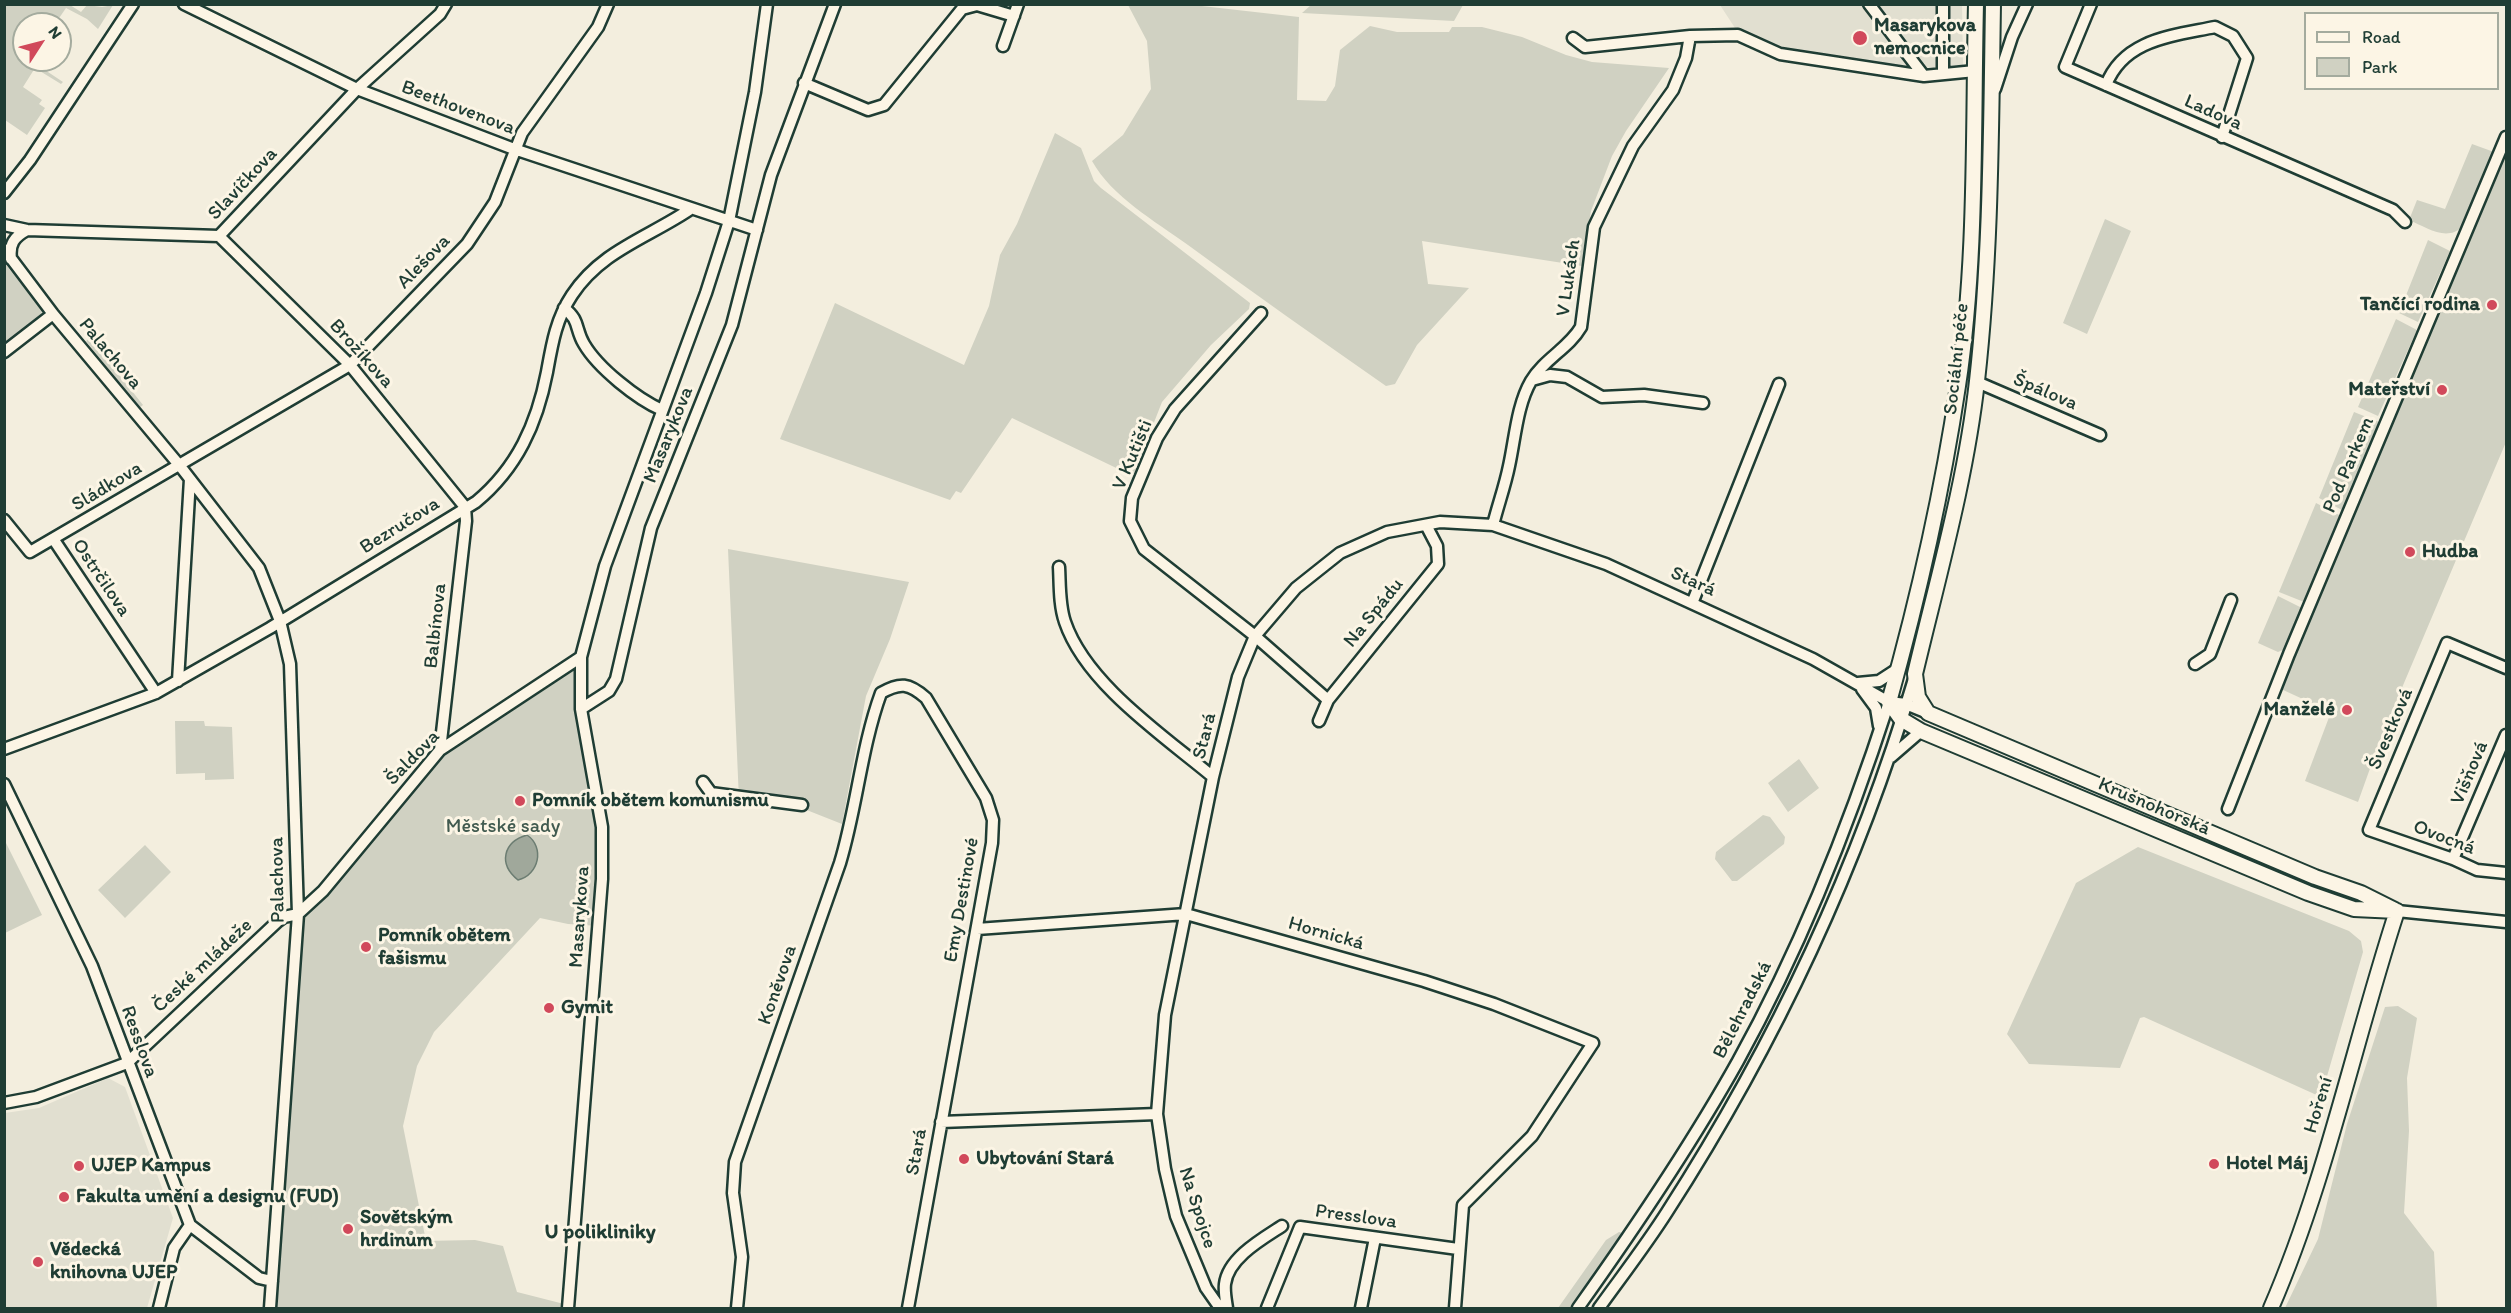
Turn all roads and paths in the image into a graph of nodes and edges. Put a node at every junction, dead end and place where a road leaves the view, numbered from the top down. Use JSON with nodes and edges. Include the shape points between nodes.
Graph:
{"nodes":[{"id":1,"x":133,"y":4,"type":"edge"},
{"id":2,"x":183,"y":4,"type":"edge"},
{"id":3,"x":446,"y":4,"type":"edge"},
{"id":4,"x":608,"y":4,"type":"edge"},
{"id":5,"x":767,"y":4,"type":"edge"},
{"id":6,"x":835,"y":4,"type":"edge"},
{"id":7,"x":1018,"y":4,"type":"edge"},
{"id":8,"x":1869,"y":4,"type":"edge"},
{"id":9,"x":1943,"y":4,"type":"edge"},
{"id":10,"x":1976,"y":4,"type":"edge"},
{"id":11,"x":1993,"y":4,"type":"edge"},
{"id":12,"x":2027,"y":4,"type":"edge"},
{"id":13,"x":2091,"y":4,"type":"edge"},
{"id":14,"x":1014,"y":16,"type":"junction"},
{"id":15,"x":1690,"y":36,"type":"junction"},
{"id":16,"x":1573,"y":38,"type":"dead end"},
{"id":17,"x":1003,"y":46,"type":"dead end"},
{"id":18,"x":1975,"y":71,"type":"junction"},
{"id":19,"x":1943,"y":74,"type":"junction"},
{"id":20,"x":1924,"y":76,"type":"junction"},
{"id":21,"x":804,"y":82,"type":"junction"},
{"id":22,"x":2106,"y":85,"type":"junction"},
{"id":23,"x":357,"y":88,"type":"junction"},
{"id":24,"x":1991,"y":101,"type":"junction"},
{"id":25,"x":2506,"y":136,"type":"edge"},
{"id":26,"x":2222,"y":137,"type":"junction"},
{"id":27,"x":514,"y":150,"type":"junction"},
{"id":28,"x":4,"y":193,"type":"edge"},
{"id":29,"x":689,"y":210,"type":"junction"},
{"id":30,"x":729,"y":221,"type":"junction"},
{"id":31,"x":2405,"y":222,"type":"dead end"},
{"id":32,"x":4,"y":225,"type":"edge"},
{"id":33,"x":27,"y":230,"type":"junction"},
{"id":34,"x":757,"y":230,"type":"junction"},
{"id":35,"x":219,"y":236,"type":"junction"},
{"id":36,"x":8,"y":254,"type":"edge"},
{"id":37,"x":564,"y":308,"type":"junction"},
{"id":38,"x":1260,"y":313,"type":"dead end"},
{"id":39,"x":52,"y":314,"type":"junction"},
{"id":40,"x":4,"y":352,"type":"edge"},
{"id":41,"x":350,"y":365,"type":"junction"},
{"id":42,"x":1532,"y":380,"type":"junction"},
{"id":43,"x":1977,"y":382,"type":"junction"},
{"id":44,"x":1779,"y":384,"type":"dead end"},
{"id":45,"x":1703,"y":403,"type":"dead end"},
{"id":46,"x":662,"y":411,"type":"junction"},
{"id":47,"x":2100,"y":435,"type":"dead end"},
{"id":48,"x":180,"y":466,"type":"junction"},
{"id":49,"x":190,"y":479,"type":"junction"},
{"id":50,"x":465,"y":507,"type":"junction"},
{"id":51,"x":4,"y":520,"type":"edge"},
{"id":52,"x":1426,"y":525,"type":"junction"},
{"id":53,"x":1492,"y":525,"type":"junction"},
{"id":54,"x":54,"y":540,"type":"junction"},
{"id":55,"x":1059,"y":567,"type":"dead end"},
{"id":56,"x":2231,"y":600,"type":"dead end"},
{"id":57,"x":1693,"y":601,"type":"junction"},
{"id":58,"x":280,"y":621,"type":"junction"},
{"id":59,"x":1255,"y":636,"type":"junction"},
{"id":60,"x":581,"y":657,"type":"junction"},
{"id":61,"x":2194,"y":664,"type":"dead end"},
{"id":62,"x":1899,"y":668,"type":"junction"},
{"id":63,"x":2506,"y":668,"type":"edge"},
{"id":64,"x":1915,"y":674,"type":"junction"},
{"id":65,"x":178,"y":681,"type":"junction"},
{"id":66,"x":1857,"y":683,"type":"junction"},
{"id":67,"x":897,"y":684,"type":"joint"},
{"id":68,"x":156,"y":693,"type":"junction"},
{"id":69,"x":1328,"y":700,"type":"junction"},
{"id":70,"x":1889,"y":702,"type":"junction"},
{"id":71,"x":581,"y":709,"type":"junction"},
{"id":72,"x":1904,"y":712,"type":"junction"},
{"id":73,"x":1928,"y":712,"type":"junction"},
{"id":74,"x":1319,"y":721,"type":"dead end"},
{"id":75,"x":1880,"y":729,"type":"junction"},
{"id":76,"x":1921,"y":731,"type":"junction"},
{"id":77,"x":2506,"y":735,"type":"edge"},
{"id":78,"x":4,"y":749,"type":"edge"},
{"id":79,"x":440,"y":750,"type":"junction"},
{"id":80,"x":1887,"y":762,"type":"junction"},
{"id":81,"x":1213,"y":777,"type":"junction"},
{"id":82,"x":703,"y":782,"type":"dead end"},
{"id":83,"x":4,"y":784,"type":"edge"},
{"id":84,"x":802,"y":805,"type":"dead end"},
{"id":85,"x":2228,"y":809,"type":"dead end"},
{"id":86,"x":2369,"y":830,"type":"joint"},
{"id":87,"x":2453,"y":859,"type":"junction"},
{"id":88,"x":2506,"y":873,"type":"edge"},
{"id":89,"x":2397,"y":911,"type":"junction"},
{"id":90,"x":298,"y":914,"type":"junction"},
{"id":91,"x":1186,"y":914,"type":"junction"},
{"id":92,"x":2506,"y":922,"type":"edge"},
{"id":93,"x":976,"y":929,"type":"junction"},
{"id":94,"x":127,"y":1063,"type":"junction"},
{"id":95,"x":4,"y":1103,"type":"edge"},
{"id":96,"x":1157,"y":1114,"type":"junction"},
{"id":97,"x":941,"y":1122,"type":"junction"},
{"id":98,"x":190,"y":1225,"type":"junction"},
{"id":99,"x":1281,"y":1226,"type":"dead end"},
{"id":100,"x":1375,"y":1238,"type":"junction"},
{"id":101,"x":1458,"y":1249,"type":"junction"},
{"id":102,"x":272,"y":1281,"type":"junction"},
{"id":103,"x":159,"y":1308,"type":"edge"},
{"id":104,"x":270,"y":1308,"type":"edge"},
{"id":105,"x":568,"y":1308,"type":"edge"},
{"id":106,"x":737,"y":1308,"type":"edge"},
{"id":107,"x":908,"y":1308,"type":"edge"},
{"id":108,"x":1220,"y":1308,"type":"edge"},
{"id":109,"x":1227,"y":1308,"type":"edge"},
{"id":110,"x":1267,"y":1308,"type":"edge"},
{"id":111,"x":1361,"y":1308,"type":"edge"},
{"id":112,"x":1455,"y":1308,"type":"edge"},
{"id":113,"x":1578,"y":1308,"type":"edge"},
{"id":114,"x":1599,"y":1308,"type":"edge"},
{"id":115,"x":2271,"y":1308,"type":"edge"}],
"edges":[{"from":1,"to":28,"type":"street"},
{"from":2,"to":23,"type":"street","name":"Beethovenova"},
{"from":3,"to":23,"type":"street","name":"Slavíčkova","via":[[440,14]]},
{"from":4,"to":27,"type":"street","name":"Alešova","via":[[598,27]]},
{"from":5,"to":30,"type":"street","name":"Masarykova","via":[[755,93]]},
{"from":6,"to":21,"type":"street","name":"Masarykova"},
{"from":7,"to":14,"type":"street"},
{"from":8,"to":20,"type":"street"},
{"from":9,"to":19,"type":"street"},
{"from":10,"to":18,"type":"main road","name":"Sociální péče"},
{"from":11,"to":24,"type":"main road","name":"Sociální péče"},
{"from":12,"to":24,"type":"street"},
{"from":13,"to":22,"type":"street","name":"Ladova","via":[[2065,67]]},
{"from":14,"to":17,"type":"street"},
{"from":14,"to":21,"type":"street","via":[[977,5],[963,9],[877,109],[868,110]]},
{"from":15,"to":16,"type":"street","via":[[1585,47]]},
{"from":15,"to":20,"type":"street","via":[[1738,35],[1780,54]]},
{"from":15,"to":42,"type":"street","name":"V Lukách","via":[[1673,90],[1633,146],[1594,227],[1581,327],[1574,339],[1548,360]]},
{"from":18,"to":19,"type":"street"},
{"from":18,"to":62,"type":"main road","name":"Sociální péče","via":[[1972,231],[1958,386],[1931,534]]},
{"from":19,"to":20,"type":"street"},
{"from":21,"to":34,"type":"street","name":"Masarykova","via":[[771,175]]},
{"from":22,"to":26,"type":"street","name":"Ladova"},
{"from":22,"to":26,"type":"street","via":[[2112,70],[2132,50],[2159,39],[2215,27],[2233,36],[2247,58]]},
{"from":23,"to":27,"type":"street","name":"Beethovenova"},
{"from":23,"to":35,"type":"street","name":"Slavíčkova"},
{"from":24,"to":43,"type":"main road","name":"Sociální péče","via":[[1989,230]]},
{"from":25,"to":85,"type":"street","name":"Pod Parkem"},
{"from":26,"to":31,"type":"street","name":"Ladova","via":[[2393,210]]},
{"from":27,"to":29,"type":"street","name":"Beethovenova"},
{"from":27,"to":41,"type":"street","name":"Alešova","via":[[495,202],[467,244]]},
{"from":29,"to":30,"type":"street","name":"Beethovenova"},
{"from":29,"to":37,"type":"street","name":"Bezručova","via":[[606,258]]},
{"from":30,"to":34,"type":"street"},
{"from":30,"to":46,"type":"street","name":"Masarykova"},
{"from":32,"to":33,"type":"street","name":"Slavíčkova"},
{"from":33,"to":35,"type":"street","name":"Slavíčkova"},
{"from":33,"to":36,"type":"street","via":[[14,239]]},
{"from":34,"to":71,"type":"street","name":"Masarykova","via":[[732,325],[651,528],[616,679],[609,691]]},
{"from":35,"to":41,"type":"street","name":"Brožíkova"},
{"from":36,"to":39,"type":"street","name":"Palachova"},
{"from":37,"to":46,"type":"street","via":[[575,316],[582,341],[595,360]]},
{"from":37,"to":50,"type":"street","name":"Bezručova","via":[[552,337],[531,430],[495,486]]},
{"from":38,"to":59,"type":"street","name":"V Kutišti","via":[[1175,409],[1156,438],[1132,498],[1130,521],[1144,549]]},
{"from":39,"to":40,"type":"street"},
{"from":39,"to":48,"type":"street","name":"Palachova"},
{"from":41,"to":48,"type":"street","name":"Alešova"},
{"from":41,"to":50,"type":"street","name":"Brožíkova"},
{"from":42,"to":45,"type":"street","via":[[1550,375],[1567,377],[1602,397],[1644,395]]},
{"from":42,"to":53,"type":"street","name":"V Lukách","via":[[1524,397]]},
{"from":43,"to":47,"type":"street","name":"Špálova"},
{"from":43,"to":64,"type":"main road","name":"Sociální péče","via":[[1951,533]]},
{"from":44,"to":57,"type":"street"},
{"from":46,"to":60,"type":"street","name":"Masarykova","via":[[605,566]]},
{"from":48,"to":49,"type":"street","name":"Palachova"},
{"from":48,"to":54,"type":"street","name":"Sládkova"},
{"from":49,"to":58,"type":"street","name":"Palachova","via":[[259,568]]},
{"from":49,"to":65,"type":"street"},
{"from":50,"to":58,"type":"street","name":"Bezručova"},
{"from":50,"to":79,"type":"street","name":"Balbínova"},
{"from":51,"to":54,"type":"street","name":"Ostrčilova","via":[[30,552]]},
{"from":52,"to":53,"type":"street","name":"Stará"},
{"from":52,"to":59,"type":"street","name":"Stará","via":[[1387,532],[1340,553],[1296,588]]},
{"from":52,"to":69,"type":"street","name":"Na Spádu","via":[[1437,546],[1438,564]]},
{"from":53,"to":57,"type":"street","name":"Stará","via":[[1606,564]]},
{"from":54,"to":68,"type":"street","name":"Ostrčilova"},
{"from":55,"to":81,"type":"street","via":[[1065,622],[1094,671],[1114,694]]},
{"from":56,"to":61,"type":"street","via":[[2210,654]]},
{"from":57,"to":66,"type":"street","name":"Stará"},
{"from":58,"to":65,"type":"street","name":"Bezručova"},
{"from":58,"to":90,"type":"street","name":"Palachova","via":[[290,664]]},
{"from":59,"to":69,"type":"street","name":"V Kutišti"},
{"from":59,"to":81,"type":"street","name":"Stará","via":[[1238,677]]},
{"from":60,"to":71,"type":"street","name":"Masarykova"},
{"from":60,"to":79,"type":"street","name":"Šaldova"},
{"from":62,"to":66,"type":"street","via":[[1879,681]]},
{"from":62,"to":70,"type":"main road","name":"Sociální péče"},
{"from":63,"to":86,"type":"street","name":"Švestková","via":[[2447,643]]},
{"from":64,"to":72,"type":"street","name":"Sociální péče"},
{"from":64,"to":73,"type":"main road","via":[[1918,697]]},
{"from":65,"to":68,"type":"street","name":"Bezručova"},
{"from":66,"to":70,"type":"street","name":"Stará"},
{"from":66,"to":75,"type":"street","name":"Stará","via":[[1874,704]]},
{"from":67,"to":93,"type":"street","name":"Emy Destinové","via":[[913,686],[926,698],[986,798],[993,820],[992,843]]},
{"from":67,"to":106,"type":"street","name":"Koněvova","via":[[881,693],[871,719],[851,827],[840,863],[735,1162],[733,1193],[742,1257]]},
{"from":68,"to":78,"type":"street","name":"Bezručova"},
{"from":69,"to":74,"type":"street","name":"Na Spádu"},
{"from":70,"to":72,"type":"main road"},
{"from":70,"to":75,"type":"street","name":"Bělehradská"},
{"from":71,"to":105,"type":"street","name":"Masarykova","via":[[602,827],[602,879]]},
{"from":72,"to":73,"type":"street","name":"Krušnohorská"},
{"from":72,"to":76,"type":"main road","name":"Krušnohorská"},
{"from":72,"to":80,"type":"street","name":"Bělehradská"},
{"from":73,"to":89,"type":"main road","name":"Krušnohorská"},
{"from":75,"to":113,"type":"street","name":"Bělehradská","via":[[1823,882],[1769,1002],[1675,1167]]},
{"from":76,"to":80,"type":"street","name":"Bělehradská"},
{"from":76,"to":89,"type":"main road","name":"Krušnohorská","via":[[2308,893],[2354,909]]},
{"from":77,"to":87,"type":"street","name":"Višňová"},
{"from":79,"to":90,"type":"street","name":"Šaldova","via":[[323,891]]},
{"from":80,"to":114,"type":"street","name":"Bělehradská","via":[[1818,939],[1752,1071],[1667,1213]]},
{"from":81,"to":91,"type":"street","name":"Stará"},
{"from":82,"to":84,"type":"street","via":[[711,793]]},
{"from":83,"to":94,"type":"street","name":"Resslova","via":[[92,966]]},
{"from":86,"to":87,"type":"street","name":"Ovocná"},
{"from":87,"to":88,"type":"street","name":"Ovocná","via":[[2477,870]]},
{"from":89,"to":92,"type":"street","name":"Krušnohorská"},
{"from":89,"to":115,"type":"main road","name":"Hoření","via":[[2337,1114]]},
{"from":90,"to":94,"type":"street","name":"České mládeže","via":[[277,922]]},
{"from":90,"to":102,"type":"street","name":"Palachova"},
{"from":91,"to":93,"type":"street","name":"Hornická"},
{"from":91,"to":96,"type":"street","name":"Stará","via":[[1166,1015]]},
{"from":91,"to":101,"type":"street","name":"Hornická","via":[[1424,981],[1593,1043],[1533,1136],[1463,1205]]},
{"from":93,"to":97,"type":"street","name":"Emy Destinové"},
{"from":94,"to":95,"type":"street","name":"České mládeže","via":[[36,1097]]},
{"from":94,"to":98,"type":"street","name":"Resslova"},
{"from":96,"to":97,"type":"street","name":"Stará"},
{"from":96,"to":108,"type":"street","name":"Na Spojce","via":[[1176,1216],[1206,1288]]},
{"from":97,"to":107,"type":"street","name":"Stará"},
{"from":98,"to":102,"type":"street","via":[[259,1278]]},
{"from":98,"to":103,"type":"street","via":[[174,1248]]},
{"from":99,"to":109,"type":"street","via":[[1254,1244],[1231,1269],[1225,1284]]},
{"from":100,"to":101,"type":"street","name":"Presslova"},
{"from":100,"to":110,"type":"street","name":"Presslova","via":[[1300,1227]]},
{"from":100,"to":111,"type":"street"},
{"from":101,"to":112,"type":"street","name":"Hornická"},
{"from":102,"to":104,"type":"street","name":"Palachova"}]}
